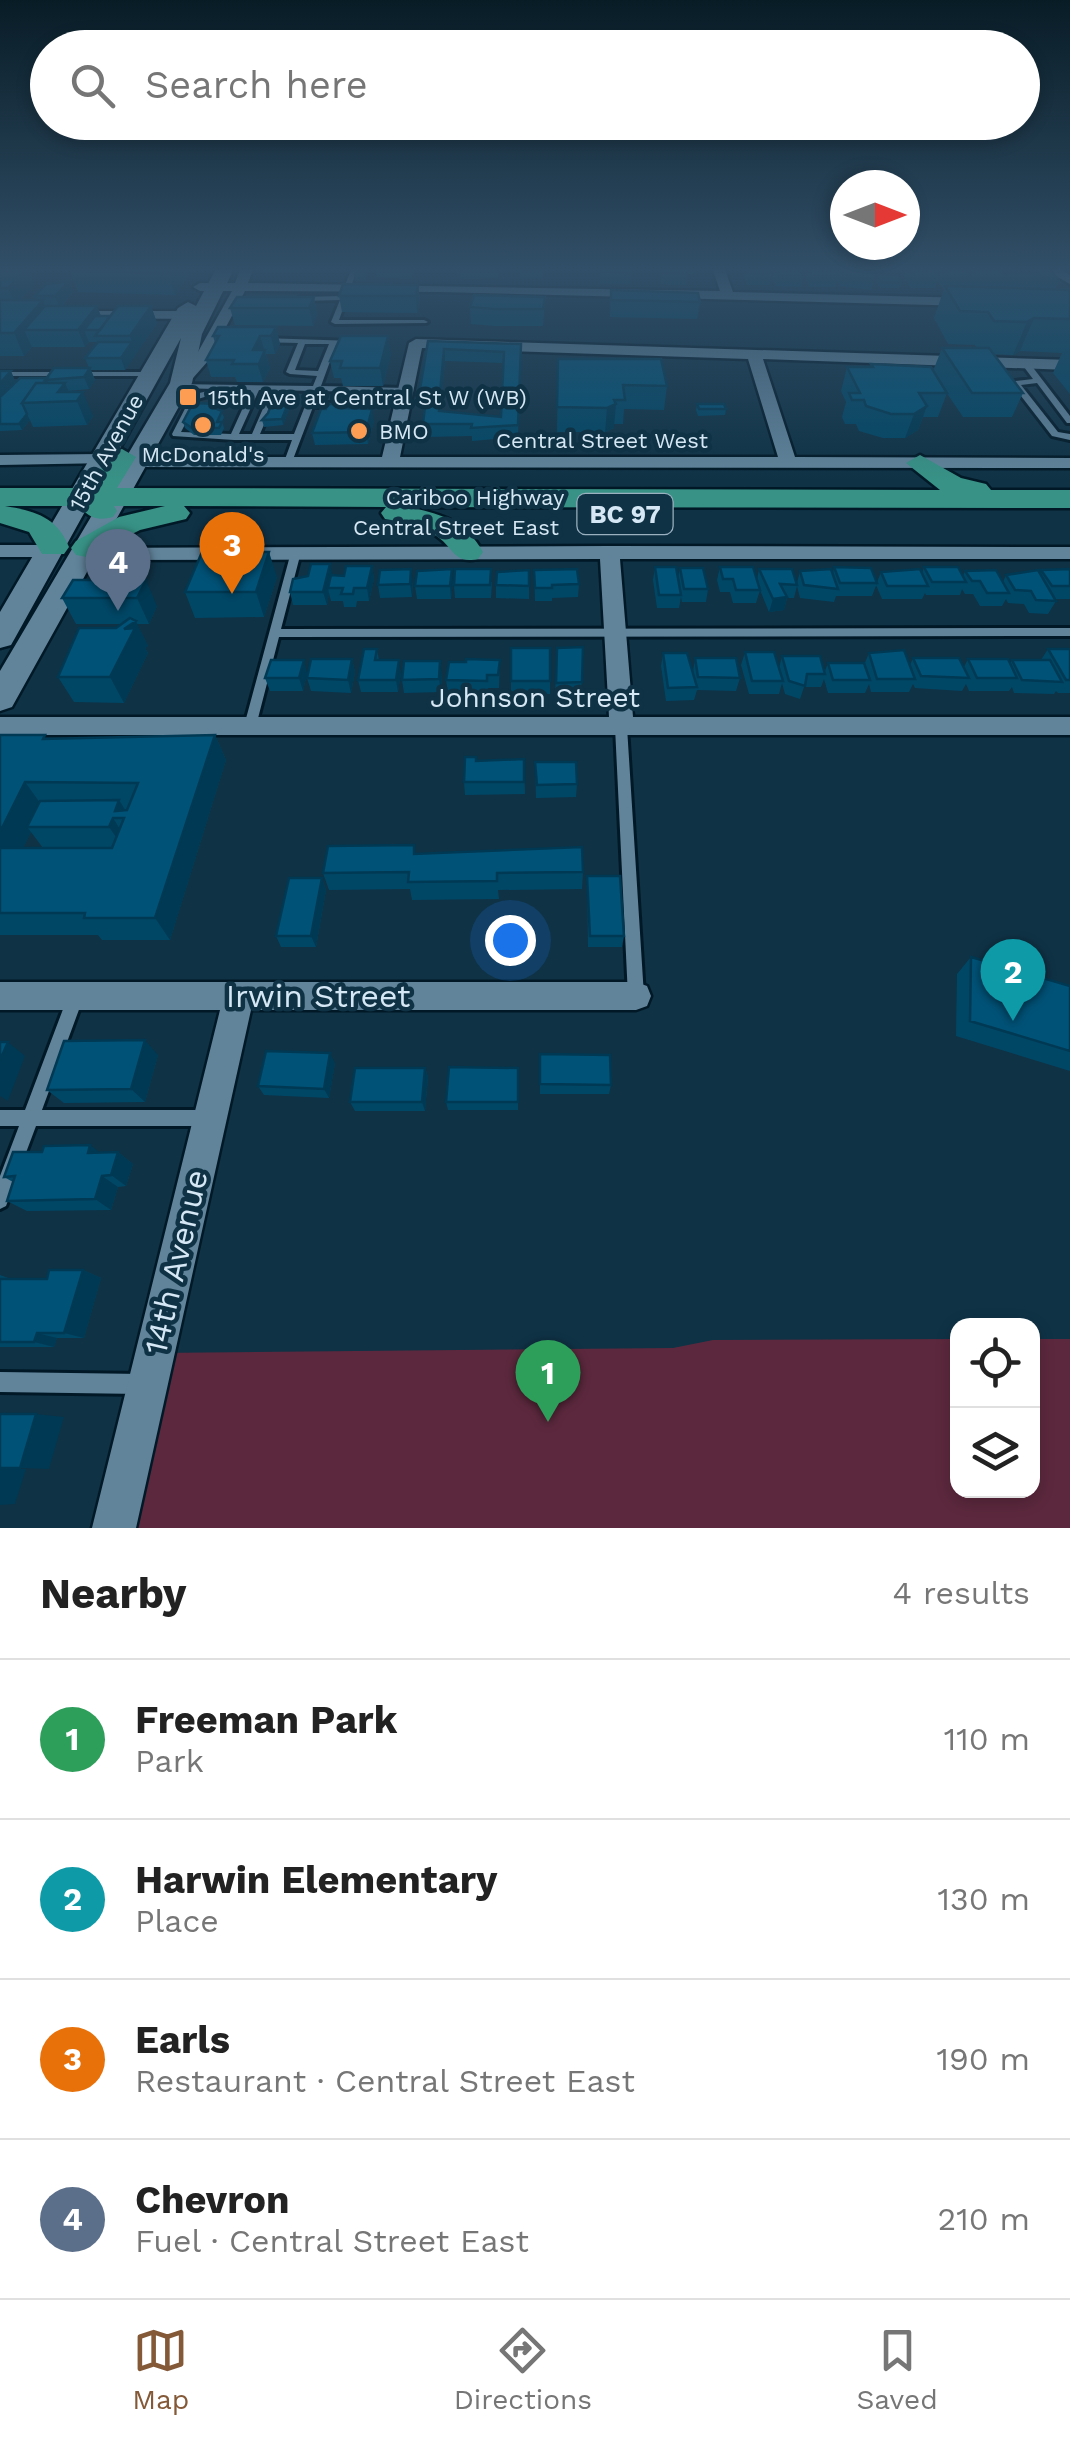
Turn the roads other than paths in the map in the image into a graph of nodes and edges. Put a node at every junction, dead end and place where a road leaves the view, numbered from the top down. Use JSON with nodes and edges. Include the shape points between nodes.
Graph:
{"nodes":[{"id":1,"x":175,"y":338,"type":"edge"},
{"id":2,"x":189,"y":338,"type":"edge"},
{"id":3,"x":215,"y":338,"type":"edge"},
{"id":4,"x":245,"y":340,"type":"edge"},
{"id":5,"x":302,"y":342,"type":"junction"},
{"id":6,"x":332,"y":343,"type":"junction"},
{"id":7,"x":372,"y":343,"type":"edge"},
{"id":8,"x":754,"y":354,"type":"junction"},
{"id":9,"x":1025,"y":363,"type":"junction"},
{"id":10,"x":1070,"y":364,"type":"edge"},
{"id":11,"x":0,"y":374,"type":"edge"},
{"id":12,"x":150,"y":374,"type":"junction"},
{"id":13,"x":322,"y":374,"type":"junction"},
{"id":14,"x":1038,"y":381,"type":"junction"},
{"id":15,"x":276,"y":388,"type":"junction"},
{"id":16,"x":316,"y":388,"type":"junction"},
{"id":17,"x":368,"y":389,"type":"junction"},
{"id":18,"x":406,"y":390,"type":"junction"},
{"id":19,"x":184,"y":391,"type":"junction"},
{"id":20,"x":255,"y":391,"type":"junction"},
{"id":21,"x":310,"y":405,"type":"junction"},
{"id":22,"x":1070,"y":421,"type":"edge"},
{"id":23,"x":298,"y":436,"type":"junction"},
{"id":24,"x":1070,"y":436,"type":"edge"},
{"id":25,"x":234,"y":437,"type":"junction"},
{"id":26,"x":255,"y":437,"type":"junction"},
{"id":27,"x":0,"y":460,"type":"edge"},
{"id":28,"x":288,"y":462,"type":"junction"},
{"id":29,"x":390,"y":462,"type":"junction"},
{"id":30,"x":638,"y":462,"type":"junction"},
{"id":31,"x":788,"y":462,"type":"junction"},
{"id":32,"x":920,"y":463,"type":"junction"},
{"id":33,"x":1070,"y":463,"type":"edge"},
{"id":34,"x":106,"y":483,"type":"junction"},
{"id":35,"x":0,"y":497,"type":"edge"},
{"id":36,"x":564,"y":498,"type":"junction"},
{"id":37,"x":1070,"y":499,"type":"edge"},
{"id":38,"x":192,"y":505,"type":"junction"},
{"id":39,"x":396,"y":512,"type":"junction"},
{"id":40,"x":0,"y":513,"type":"edge"},
{"id":41,"x":1070,"y":514,"type":"edge"},
{"id":42,"x":68,"y":550,"type":"junction"},
{"id":43,"x":0,"y":551,"type":"edge"},
{"id":44,"x":296,"y":552,"type":"junction"},
{"id":45,"x":467,"y":552,"type":"junction"},
{"id":46,"x":609,"y":552,"type":"junction"},
{"id":47,"x":1070,"y":553,"type":"edge"},
{"id":48,"x":618,"y":632,"type":"junction"},
{"id":49,"x":1070,"y":632,"type":"edge"},
{"id":50,"x":273,"y":633,"type":"junction"},
{"id":51,"x":0,"y":638,"type":"edge"},
{"id":52,"x":0,"y":699,"type":"edge"},
{"id":53,"x":0,"y":726,"type":"edge"},
{"id":54,"x":250,"y":726,"type":"junction"},
{"id":55,"x":1070,"y":726,"type":"edge"},
{"id":56,"x":621,"y":728,"type":"junction"},
{"id":57,"x":0,"y":996,"type":"edge"},
{"id":58,"x":76,"y":996,"type":"junction"},
{"id":59,"x":239,"y":996,"type":"junction"},
{"id":60,"x":636,"y":996,"type":"joint"},
{"id":61,"x":0,"y":1118,"type":"edge"},
{"id":62,"x":31,"y":1118,"type":"junction"},
{"id":63,"x":210,"y":1118,"type":"junction"},
{"id":64,"x":0,"y":1200,"type":"edge"},
{"id":65,"x":0,"y":1382,"type":"edge"},
{"id":66,"x":147,"y":1384,"type":"junction"},
{"id":67,"x":114,"y":1528,"type":"edge"}],
"edges":[{"from":1,"to":12,"type":"main road","name":"15th Avenue"},
{"from":2,"to":19,"type":"main road","name":"15th Avenue"},
{"from":3,"to":19,"type":"street","name":"15th Avenue"},
{"from":4,"to":5,"type":"lane"},
{"from":5,"to":6,"type":"lane"},
{"from":5,"to":13,"type":"lane","via":[[290,372]]},
{"from":6,"to":7,"type":"lane"},
{"from":6,"to":13,"type":"lane"},
{"from":8,"to":9,"type":"street"},
{"from":8,"to":18,"type":"street","via":[[416,344]]},
{"from":8,"to":31,"type":"street"},
{"from":9,"to":10,"type":"street"},
{"from":9,"to":14,"type":"lane"},
{"from":11,"to":12,"type":"lane"},
{"from":12,"to":34,"type":"main road","name":"15th Avenue"},
{"from":13,"to":16,"type":"lane"},
{"from":14,"to":22,"type":"lane"},
{"from":14,"to":24,"type":"lane","via":[[1015,382],[1054,434]]},
{"from":15,"to":16,"type":"lane"},
{"from":15,"to":20,"type":"lane"},
{"from":15,"to":26,"type":"lane"},
{"from":16,"to":17,"type":"lane"},
{"from":16,"to":21,"type":"lane"},
{"from":17,"to":18,"type":"lane"},
{"from":17,"to":21,"type":"lane","via":[[362,405]]},
{"from":18,"to":29,"type":"street"},
{"from":19,"to":20,"type":"lane"},
{"from":19,"to":20,"type":"lane"},
{"from":19,"to":25,"type":"lane","via":[[178,436]]},
{"from":19,"to":34,"type":"main road","name":"15th Avenue"},
{"from":20,"to":25,"type":"lane"},
{"from":21,"to":23,"type":"lane"},
{"from":23,"to":26,"type":"lane"},
{"from":23,"to":28,"type":"lane"},
{"from":25,"to":26,"type":"lane"},
{"from":27,"to":34,"type":"street","name":"Central Street West"},
{"from":28,"to":29,"type":"street","name":"Central Street West"},
{"from":28,"to":34,"type":"street","name":"Central Street West"},
{"from":29,"to":30,"type":"street","name":"Central Street West"},
{"from":30,"to":31,"type":"street","name":"Central Street West"},
{"from":30,"to":36,"type":"highway","via":[[621,489]]},
{"from":31,"to":32,"type":"street","name":"Central Street West"},
{"from":32,"to":33,"type":"street","name":"Central Street West"},
{"from":32,"to":37,"type":"highway","via":[[964,489]]},
{"from":34,"to":35,"type":"highway","name":"Cariboo Highway","number":"BC 97"},
{"from":34,"to":38,"type":"highway","name":"Cariboo Highway","number":"BC 97"},
{"from":34,"to":38,"type":"highway","via":[[154,486]]},
{"from":34,"to":40,"type":"highway","name":"Cariboo Highway","number":"BC 97"},
{"from":34,"to":42,"type":"main road","name":"15th Avenue"},
{"from":36,"to":37,"type":"highway","name":"Cariboo Highway","number":"BC 97"},
{"from":36,"to":38,"type":"highway","name":"Cariboo Highway","number":"BC 97"},
{"from":38,"to":39,"type":"highway","name":"Cariboo Highway","number":"BC 97"},
{"from":38,"to":42,"type":"highway"},
{"from":39,"to":41,"type":"highway","name":"Cariboo Highway","number":"BC 97"},
{"from":39,"to":45,"type":"highway","via":[[443,526]]},
{"from":40,"to":42,"type":"highway","via":[[37,523]]},
{"from":42,"to":43,"type":"street","name":"Central Street East"},
{"from":42,"to":44,"type":"street","name":"Central Street East"},
{"from":42,"to":51,"type":"main road","name":"15th Avenue"},
{"from":42,"to":52,"type":"main road","name":"15th Avenue"},
{"from":44,"to":45,"type":"street","name":"Central Street East"},
{"from":44,"to":50,"type":"lane"},
{"from":45,"to":46,"type":"street","name":"Central Street East"},
{"from":46,"to":47,"type":"street","name":"Central Street East"},
{"from":46,"to":48,"type":"street"},
{"from":48,"to":49,"type":"lane"},
{"from":48,"to":50,"type":"lane"},
{"from":48,"to":56,"type":"street"},
{"from":50,"to":54,"type":"lane"},
{"from":53,"to":54,"type":"street","name":"Johnson Street"},
{"from":54,"to":56,"type":"street","name":"Johnson Street"},
{"from":55,"to":56,"type":"street","name":"Johnson Street"},
{"from":56,"to":60,"type":"lane"},
{"from":57,"to":58,"type":"street","name":"Irwin Street"},
{"from":58,"to":59,"type":"street","name":"Irwin Street"},
{"from":58,"to":62,"type":"lane"},
{"from":59,"to":60,"type":"street","name":"Irwin Street"},
{"from":59,"to":63,"type":"street","name":"14th Avenue"},
{"from":61,"to":62,"type":"lane"},
{"from":62,"to":63,"type":"lane"},
{"from":62,"to":64,"type":"lane"},
{"from":63,"to":66,"type":"street","name":"14th Avenue"},
{"from":65,"to":66,"type":"lane"},
{"from":66,"to":67,"type":"street","name":"14th Avenue"}]}
